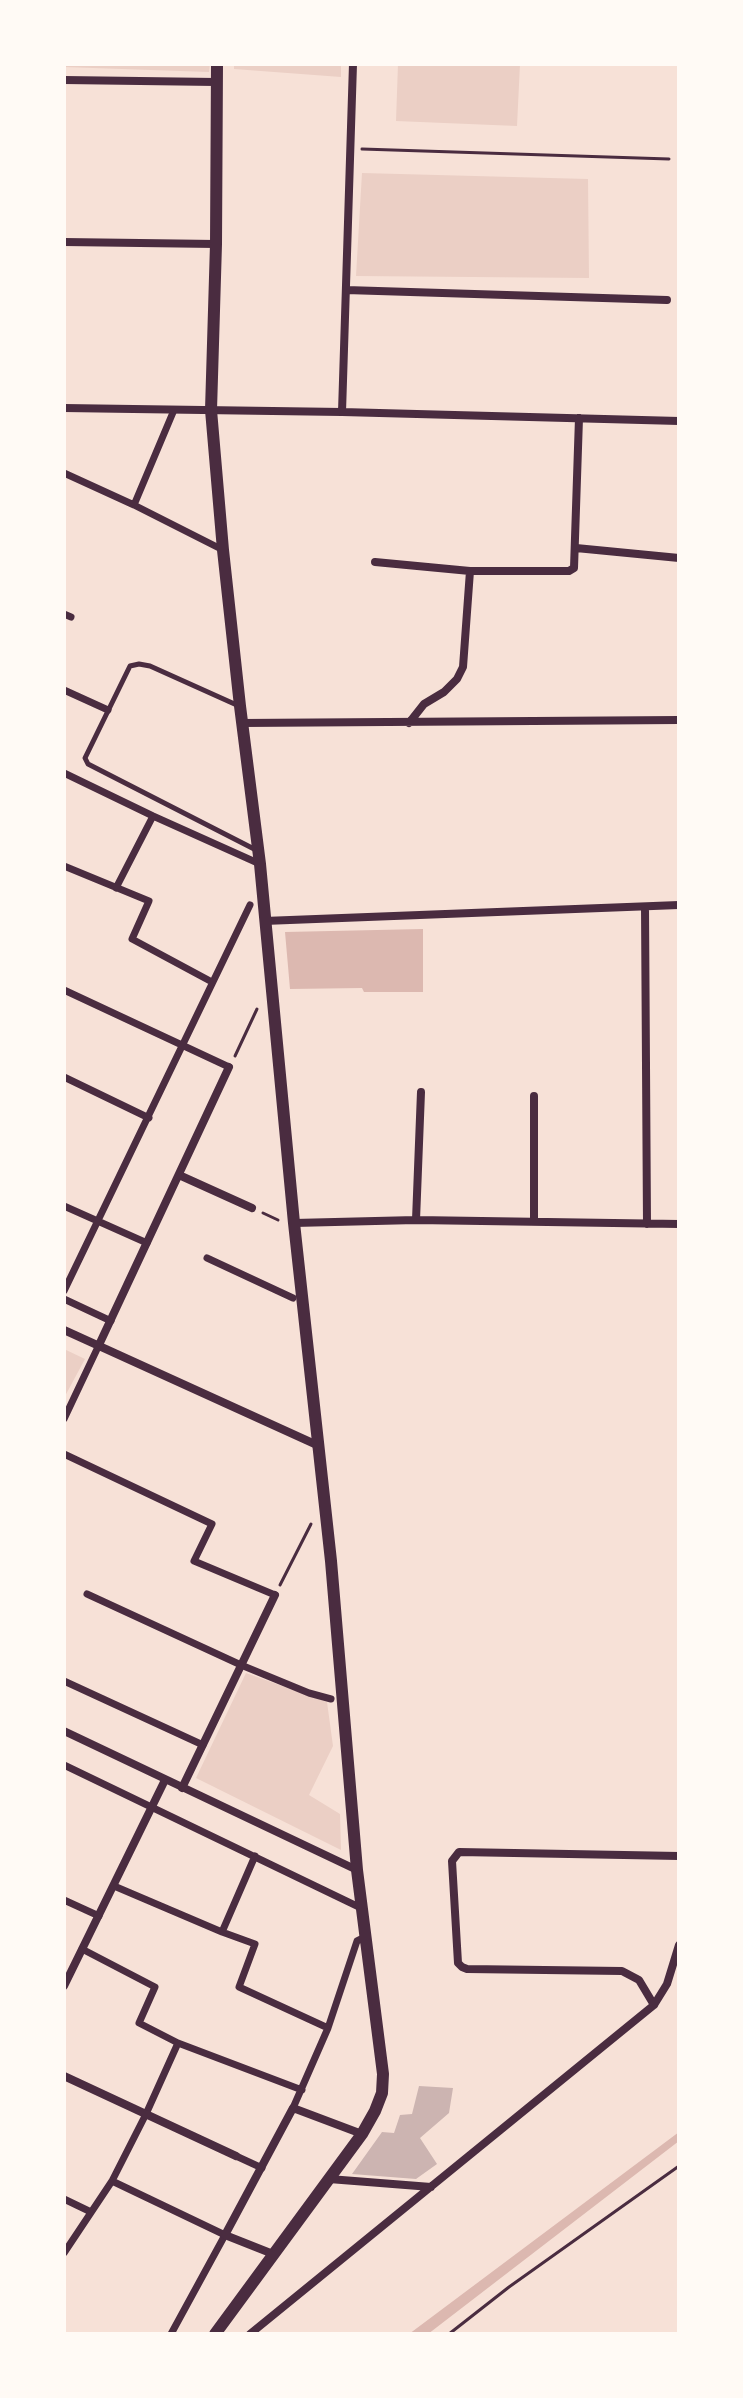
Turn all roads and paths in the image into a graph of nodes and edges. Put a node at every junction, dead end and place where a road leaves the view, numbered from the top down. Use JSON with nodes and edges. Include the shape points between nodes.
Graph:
{"nodes":[{"id":1,"x":217,"y":64,"type":"edge"},
{"id":2,"x":353,"y":64,"type":"edge"},
{"id":3,"x":64,"y":80,"type":"edge"},
{"id":4,"x":216,"y":82,"type":"junction"},
{"id":5,"x":350,"y":148,"type":"junction"},
{"id":6,"x":669,"y":159,"type":"dead end"},
{"id":7,"x":64,"y":242,"type":"edge"},
{"id":8,"x":216,"y":244,"type":"junction"},
{"id":9,"x":346,"y":290,"type":"junction"},
{"id":10,"x":667,"y":300,"type":"dead end"},
{"id":11,"x":64,"y":408,"type":"edge"},
{"id":12,"x":174,"y":410,"type":"junction"},
{"id":13,"x":211,"y":410,"type":"junction"},
{"id":14,"x":342,"y":412,"type":"junction"},
{"id":15,"x":579,"y":418,"type":"junction"},
{"id":16,"x":679,"y":421,"type":"edge"},
{"id":17,"x":64,"y":473,"type":"edge"},
{"id":18,"x":134,"y":505,"type":"junction"},
{"id":19,"x":576,"y":548,"type":"junction"},
{"id":20,"x":223,"y":550,"type":"junction"},
{"id":21,"x":679,"y":558,"type":"edge"},
{"id":22,"x":375,"y":562,"type":"dead end"},
{"id":23,"x":470,"y":571,"type":"junction"},
{"id":24,"x":64,"y":690,"type":"edge"},
{"id":25,"x":240,"y":706,"type":"junction"},
{"id":26,"x":108,"y":710,"type":"junction"},
{"id":27,"x":679,"y":720,"type":"edge"},
{"id":28,"x":242,"y":723,"type":"junction"},
{"id":29,"x":409,"y":723,"type":"junction"},
{"id":30,"x":64,"y":773,"type":"edge"},
{"id":31,"x":153,"y":816,"type":"junction"},
{"id":32,"x":259,"y":858,"type":"junction"},
{"id":33,"x":64,"y":866,"type":"edge"},
{"id":34,"x":116,"y":888,"type":"junction"},
{"id":35,"x":250,"y":905,"type":"dead end"},
{"id":36,"x":679,"y":905,"type":"edge"},
{"id":37,"x":645,"y":907,"type":"junction"},
{"id":38,"x":264,"y":921,"type":"junction"},
{"id":39,"x":212,"y":982,"type":"junction"},
{"id":40,"x":64,"y":990,"type":"edge"},
{"id":41,"x":259,"y":1005,"type":"dead end"},
{"id":42,"x":182,"y":1046,"type":"junction"},
{"id":43,"x":229,"y":1067,"type":"junction"},
{"id":44,"x":64,"y":1077,"type":"edge"},
{"id":45,"x":421,"y":1092,"type":"dead end"},
{"id":46,"x":534,"y":1096,"type":"dead end"},
{"id":47,"x":149,"y":1118,"type":"junction"},
{"id":48,"x":179,"y":1175,"type":"junction"},
{"id":49,"x":64,"y":1206,"type":"edge"},
{"id":50,"x":252,"y":1208,"type":"joint"},
{"id":51,"x":416,"y":1220,"type":"junction"},
{"id":52,"x":98,"y":1221,"type":"junction"},
{"id":53,"x":534,"y":1221,"type":"junction"},
{"id":54,"x":294,"y":1223,"type":"junction"},
{"id":55,"x":647,"y":1224,"type":"junction"},
{"id":56,"x":679,"y":1224,"type":"edge"},
{"id":57,"x":147,"y":1243,"type":"junction"},
{"id":58,"x":207,"y":1258,"type":"dead end"},
{"id":59,"x":64,"y":1291,"type":"edge"},
{"id":60,"x":293,"y":1298,"type":"dead end"},
{"id":61,"x":64,"y":1299,"type":"edge"},
{"id":62,"x":111,"y":1321,"type":"junction"},
{"id":63,"x":64,"y":1330,"type":"edge"},
{"id":64,"x":98,"y":1347,"type":"junction"},
{"id":65,"x":64,"y":1419,"type":"edge"},
{"id":66,"x":317,"y":1445,"type":"junction"},
{"id":67,"x":64,"y":1454,"type":"edge"},
{"id":68,"x":315,"y":1515,"type":"dead end"},
{"id":69,"x":87,"y":1594,"type":"dead end"},
{"id":70,"x":275,"y":1595,"type":"junction"},
{"id":71,"x":241,"y":1665,"type":"junction"},
{"id":72,"x":64,"y":1681,"type":"edge"},
{"id":73,"x":331,"y":1699,"type":"dead end"},
{"id":74,"x":64,"y":1731,"type":"edge"},
{"id":75,"x":203,"y":1745,"type":"junction"},
{"id":76,"x":64,"y":1765,"type":"edge"},
{"id":77,"x":165,"y":1780,"type":"junction"},
{"id":78,"x":182,"y":1788,"type":"junction"},
{"id":79,"x":151,"y":1807,"type":"junction"},
{"id":80,"x":255,"y":1856,"type":"junction"},
{"id":81,"x":679,"y":1856,"type":"edge"},
{"id":82,"x":357,"y":1870,"type":"junction"},
{"id":83,"x":114,"y":1886,"type":"junction"},
{"id":84,"x":64,"y":1900,"type":"edge"},
{"id":85,"x":364,"y":1910,"type":"junction"},
{"id":86,"x":99,"y":1916,"type":"junction"},
{"id":87,"x":222,"y":1932,"type":"junction"},
{"id":88,"x":367,"y":1936,"type":"junction"},
{"id":89,"x":679,"y":1945,"type":"edge"},
{"id":90,"x":82,"y":1949,"type":"junction"},
{"id":91,"x":64,"y":1986,"type":"edge"},
{"id":92,"x":654,"y":2005,"type":"junction"},
{"id":93,"x":328,"y":2028,"type":"junction"},
{"id":94,"x":178,"y":2043,"type":"junction"},
{"id":95,"x":64,"y":2076,"type":"edge"},
{"id":96,"x":302,"y":2090,"type":"junction"},
{"id":97,"x":293,"y":2108,"type":"junction"},
{"id":98,"x":146,"y":2114,"type":"junction"},
{"id":99,"x":362,"y":2134,"type":"junction"},
{"id":100,"x":236,"y":2156,"type":"joint"},
{"id":101,"x":679,"y":2166,"type":"edge"},
{"id":102,"x":262,"y":2168,"type":"junction"},
{"id":103,"x":329,"y":2179,"type":"junction"},
{"id":104,"x":112,"y":2181,"type":"junction"},
{"id":105,"x":431,"y":2187,"type":"junction"},
{"id":106,"x":64,"y":2199,"type":"edge"},
{"id":107,"x":91,"y":2212,"type":"junction"},
{"id":108,"x":225,"y":2235,"type":"junction"},
{"id":109,"x":64,"y":2253,"type":"edge"},
{"id":110,"x":273,"y":2254,"type":"junction"},
{"id":111,"x":171,"y":2334,"type":"edge"},
{"id":112,"x":215,"y":2334,"type":"edge"},
{"id":113,"x":250,"y":2334,"type":"edge"},
{"id":114,"x":449,"y":2334,"type":"edge"}],
"edges":[{"from":1,"to":4,"type":"street"},
{"from":2,"to":5,"type":"street"},
{"from":3,"to":4,"type":"street"},
{"from":4,"to":8,"type":"street"},
{"from":5,"to":6,"type":"path"},
{"from":5,"to":9,"type":"street"},
{"from":7,"to":8,"type":"street"},
{"from":8,"to":13,"type":"street"},
{"from":9,"to":10,"type":"street"},
{"from":9,"to":14,"type":"street"},
{"from":11,"to":12,"type":"street"},
{"from":12,"to":13,"type":"street"},
{"from":12,"to":18,"type":"street"},
{"from":13,"to":14,"type":"street"},
{"from":13,"to":20,"type":"street"},
{"from":14,"to":15,"type":"street"},
{"from":15,"to":16,"type":"street"},
{"from":15,"to":19,"type":"street"},
{"from":17,"to":18,"type":"street"},
{"from":18,"to":20,"type":"street"},
{"from":19,"to":21,"type":"street"},
{"from":19,"to":23,"type":"street","via":[[569,571]]},
{"from":20,"to":25,"type":"street"},
{"from":22,"to":23,"type":"street"},
{"from":23,"to":29,"type":"street","via":[[463,667],[457,679]]},
{"from":24,"to":26,"type":"street"},
{"from":25,"to":26,"type":"lane","via":[[139,664],[130,666]]},
{"from":25,"to":28,"type":"street"},
{"from":26,"to":32,"type":"lane","via":[[85,758],[88,764]]},
{"from":27,"to":29,"type":"street"},
{"from":28,"to":29,"type":"street"},
{"from":28,"to":32,"type":"street"},
{"from":30,"to":31,"type":"street"},
{"from":31,"to":32,"type":"street"},
{"from":31,"to":34,"type":"street"},
{"from":32,"to":38,"type":"street"},
{"from":33,"to":34,"type":"street"},
{"from":34,"to":39,"type":"street","via":[[149,901],[132,939]]},
{"from":35,"to":39,"type":"street"},
{"from":36,"to":37,"type":"street"},
{"from":37,"to":38,"type":"street"},
{"from":37,"to":55,"type":"street"},
{"from":38,"to":54,"type":"street"},
{"from":39,"to":42,"type":"street"},
{"from":40,"to":42,"type":"street"},
{"from":41,"to":43,"type":"path"},
{"from":42,"to":43,"type":"street"},
{"from":42,"to":47,"type":"street"},
{"from":43,"to":48,"type":"street"},
{"from":44,"to":47,"type":"street"},
{"from":45,"to":51,"type":"street"},
{"from":46,"to":53,"type":"street"},
{"from":47,"to":52,"type":"street"},
{"from":48,"to":50,"type":"street"},
{"from":48,"to":57,"type":"street"},
{"from":49,"to":52,"type":"street"},
{"from":50,"to":54,"type":"path"},
{"from":51,"to":53,"type":"street"},
{"from":51,"to":54,"type":"street"},
{"from":52,"to":57,"type":"street"},
{"from":52,"to":59,"type":"street"},
{"from":53,"to":55,"type":"street"},
{"from":54,"to":66,"type":"street"},
{"from":55,"to":56,"type":"street"},
{"from":57,"to":62,"type":"street"},
{"from":58,"to":60,"type":"street"},
{"from":61,"to":62,"type":"street"},
{"from":62,"to":64,"type":"street"},
{"from":63,"to":64,"type":"street"},
{"from":64,"to":65,"type":"street"},
{"from":64,"to":66,"type":"street"},
{"from":66,"to":82,"type":"street"},
{"from":67,"to":70,"type":"street","via":[[212,1524],[194,1561]]},
{"from":68,"to":70,"type":"path"},
{"from":69,"to":71,"type":"street"},
{"from":70,"to":71,"type":"street"},
{"from":71,"to":73,"type":"street"},
{"from":71,"to":75,"type":"street"},
{"from":72,"to":75,"type":"street"},
{"from":74,"to":77,"type":"street"},
{"from":75,"to":78,"type":"street"},
{"from":76,"to":79,"type":"street"},
{"from":77,"to":78,"type":"street"},
{"from":77,"to":79,"type":"street"},
{"from":78,"to":82,"type":"street"},
{"from":79,"to":80,"type":"street"},
{"from":79,"to":83,"type":"street"},
{"from":80,"to":85,"type":"street"},
{"from":80,"to":87,"type":"street"},
{"from":81,"to":92,"type":"street","via":[[459,1852],[452,1861],[462,1967],[622,1971],[639,1980]]},
{"from":82,"to":85,"type":"street"},
{"from":83,"to":86,"type":"street"},
{"from":83,"to":87,"type":"street"},
{"from":84,"to":86,"type":"street"},
{"from":85,"to":88,"type":"street"},
{"from":86,"to":90,"type":"street"},
{"from":87,"to":93,"type":"street","via":[[255,1944],[239,1987]]},
{"from":88,"to":93,"type":"street","via":[[357,1941]]},
{"from":88,"to":99,"type":"street","via":[[383,2074],[382,2093]]},
{"from":89,"to":92,"type":"street"},
{"from":90,"to":91,"type":"street"},
{"from":90,"to":94,"type":"street","via":[[155,1987],[139,2023]]},
{"from":92,"to":105,"type":"street"},
{"from":93,"to":96,"type":"street"},
{"from":94,"to":96,"type":"street"},
{"from":94,"to":98,"type":"street"},
{"from":95,"to":98,"type":"street"},
{"from":96,"to":97,"type":"street"},
{"from":97,"to":99,"type":"street"},
{"from":97,"to":102,"type":"street"},
{"from":98,"to":100,"type":"street"},
{"from":98,"to":104,"type":"street"},
{"from":99,"to":103,"type":"street"},
{"from":100,"to":102,"type":"street"},
{"from":101,"to":114,"type":"path"},
{"from":102,"to":108,"type":"street"},
{"from":103,"to":105,"type":"street"},
{"from":103,"to":110,"type":"street"},
{"from":104,"to":107,"type":"street"},
{"from":104,"to":108,"type":"street"},
{"from":105,"to":113,"type":"street"},
{"from":106,"to":107,"type":"street"},
{"from":107,"to":109,"type":"street"},
{"from":108,"to":110,"type":"street"},
{"from":108,"to":111,"type":"street"},
{"from":110,"to":112,"type":"street"}]}
